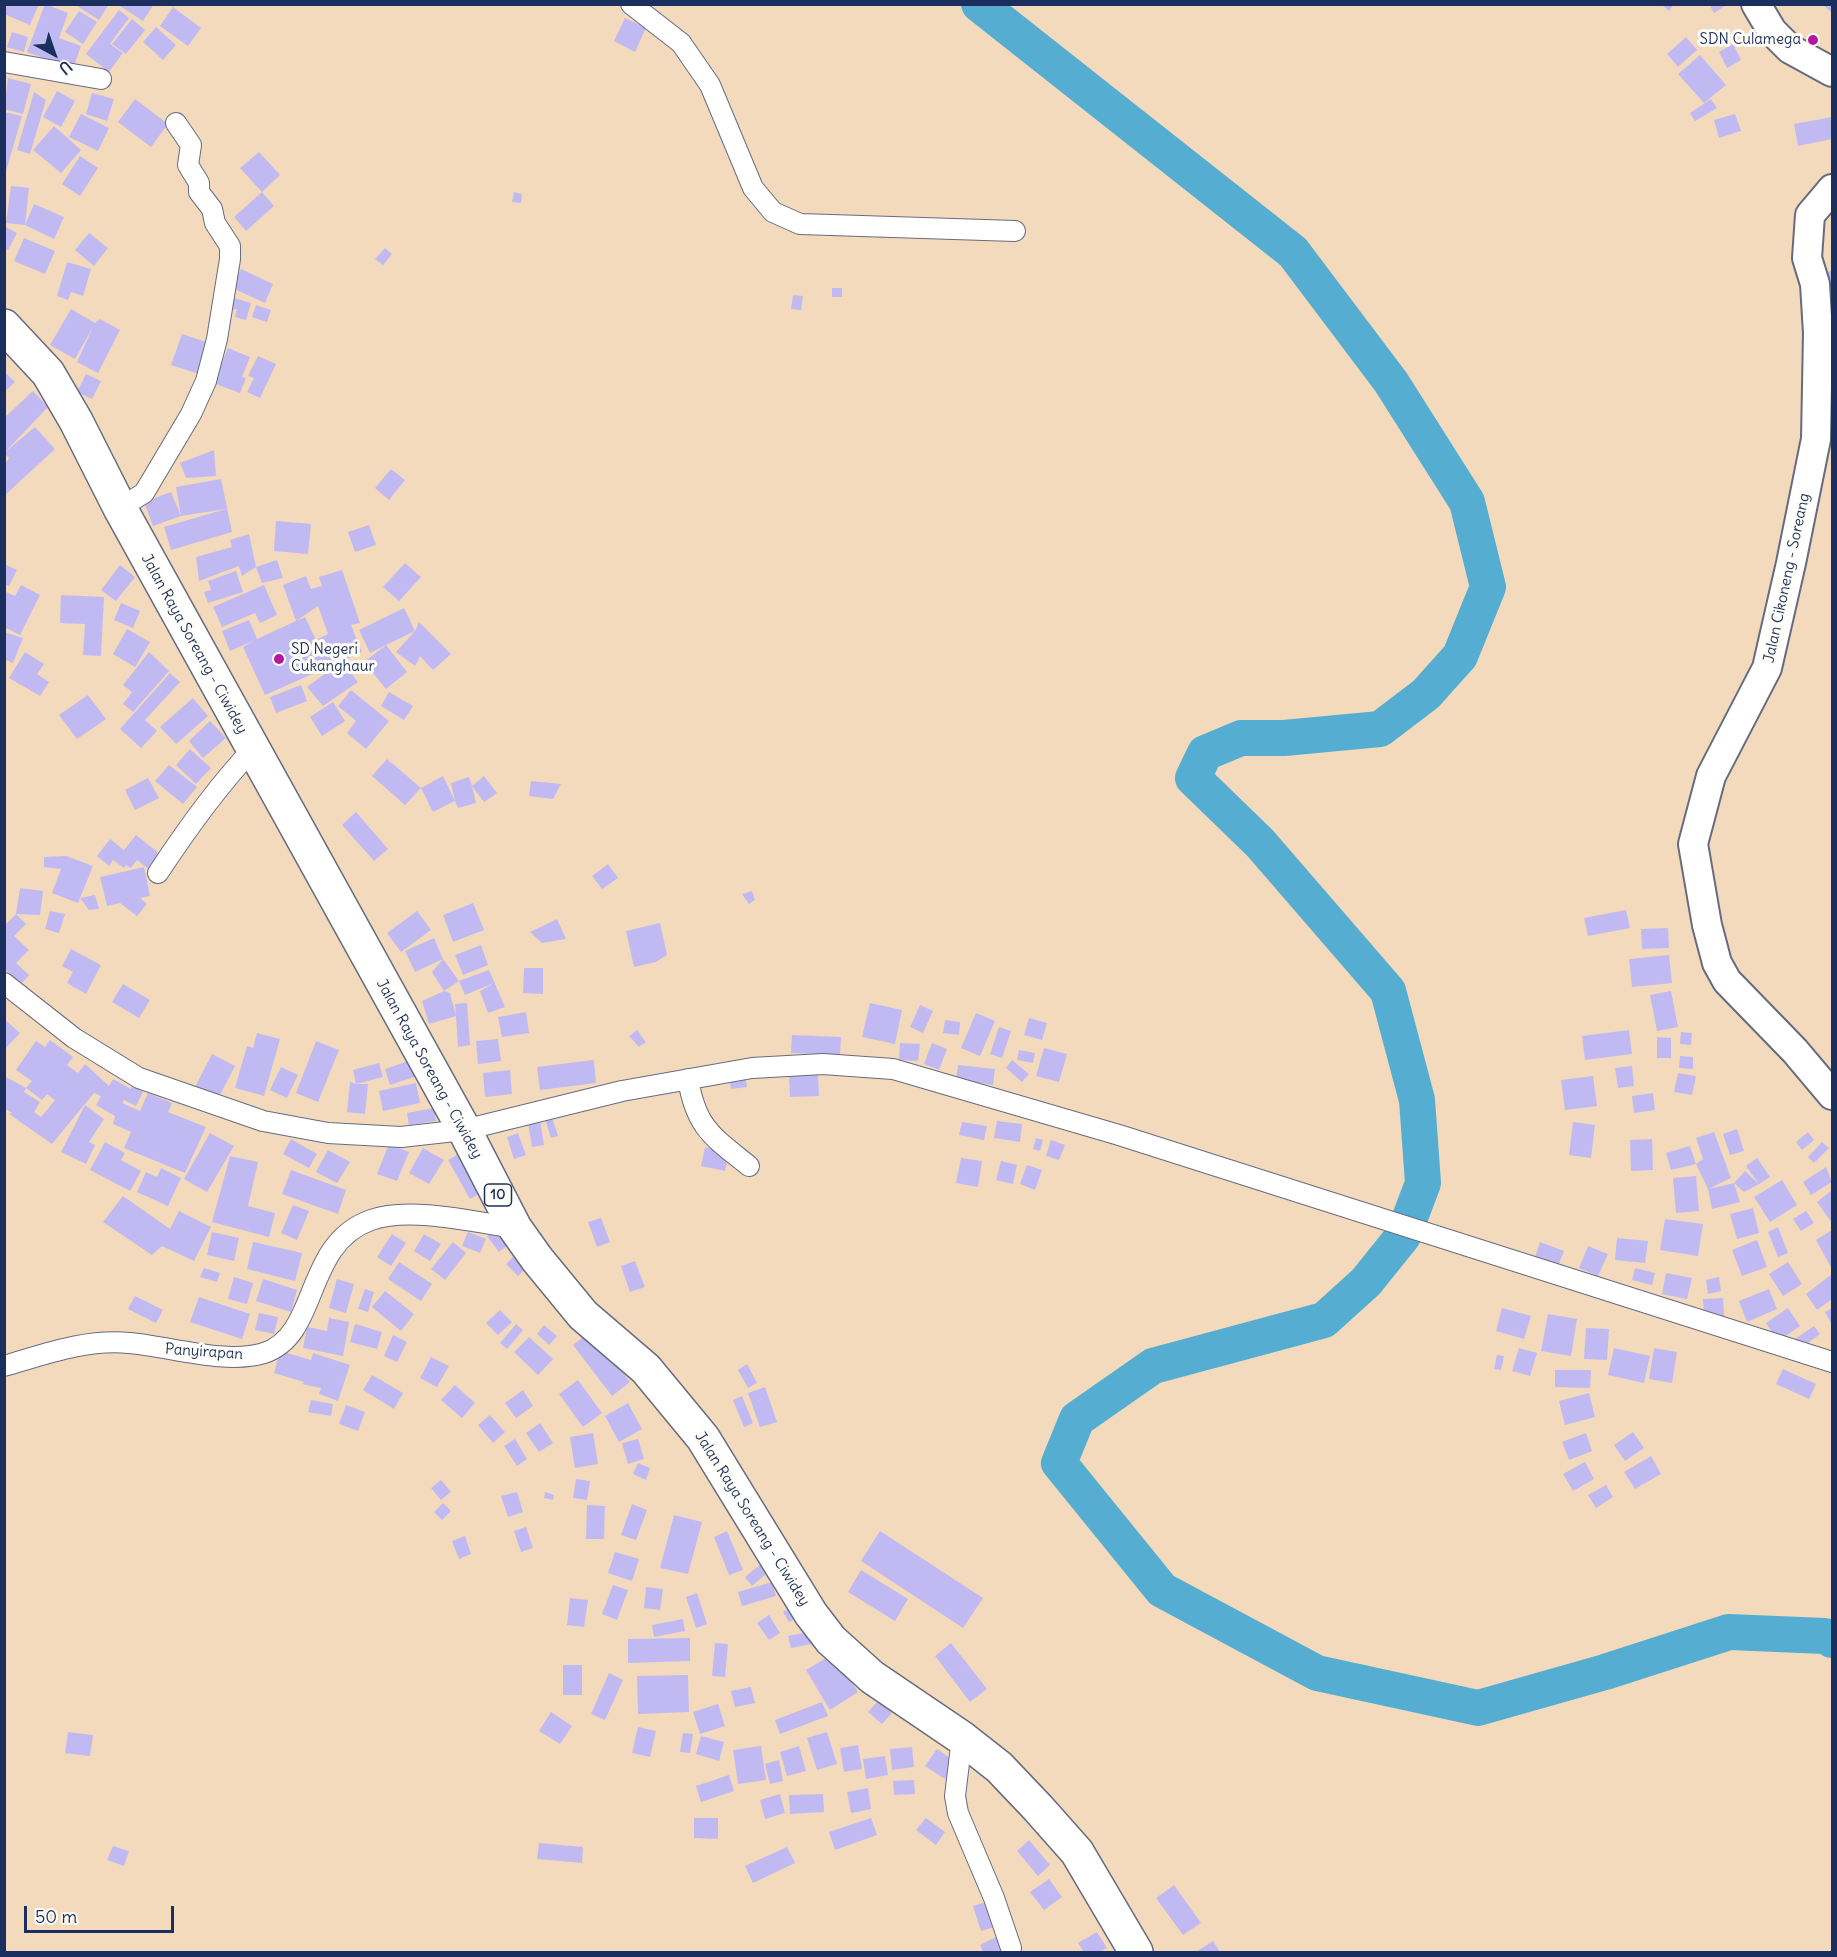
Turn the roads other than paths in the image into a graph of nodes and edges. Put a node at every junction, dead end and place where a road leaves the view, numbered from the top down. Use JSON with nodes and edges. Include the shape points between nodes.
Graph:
{"nodes":[{"id":1,"x":631,"y":4,"type":"edge"},
{"id":2,"x":1756,"y":4,"type":"edge"},
{"id":3,"x":4,"y":62,"type":"edge"},
{"id":4,"x":1833,"y":72,"type":"edge"},
{"id":5,"x":101,"y":79,"type":"dead end"},
{"id":6,"x":176,"y":123,"type":"dead end"},
{"id":7,"x":1833,"y":189,"type":"edge"},
{"id":8,"x":1016,"y":231,"type":"dead end"},
{"id":9,"x":4,"y":326,"type":"edge"},
{"id":10,"x":120,"y":508,"type":"junction"},
{"id":11,"x":252,"y":750,"type":"junction"},
{"id":12,"x":158,"y":873,"type":"dead end"},
{"id":13,"x":4,"y":983,"type":"edge"},
{"id":14,"x":688,"y":1079,"type":"junction"},
{"id":15,"x":1833,"y":1095,"type":"edge"},
{"id":16,"x":464,"y":1130,"type":"junction"},
{"id":17,"x":749,"y":1166,"type":"dead end"},
{"id":18,"x":515,"y":1228,"type":"junction"},
{"id":19,"x":1833,"y":1362,"type":"edge"},
{"id":20,"x":4,"y":1366,"type":"edge"},
{"id":21,"x":962,"y":1738,"type":"junction"},
{"id":22,"x":1011,"y":1948,"type":"dead end"},
{"id":23,"x":1136,"y":1953,"type":"edge"}],
"edges":[{"from":1,"to":8,"type":"street","via":[[681,43],[710,85],[753,188],[773,212],[800,224]]},
{"from":2,"to":4,"type":"street","via":[[1772,31],[1790,49]]},
{"from":3,"to":5,"type":"street"},
{"from":6,"to":10,"type":"street","via":[[191,145],[188,165],[199,183],[199,192],[212,209],[215,224],[230,246],[230,259],[206,381],[144,493]]},
{"from":7,"to":15,"type":"street","name":"Jalan Cikoneng - Soreang","via":[[1810,216],[1807,258],[1815,284],[1818,333],[1816,439],[1791,563],[1767,669],[1711,776],[1693,844],[1707,925],[1717,963],[1727,981]]},
{"from":9,"to":10,"type":"highway","name":"Jalan Raya Soreang - Ciwidey","number":"10","via":[[48,373]]},
{"from":10,"to":11,"type":"highway","name":"Jalan Raya Soreang - Ciwidey","number":"10"},
{"from":11,"to":12,"type":"street","via":[[193,819]]},
{"from":11,"to":16,"type":"highway","name":"Jalan Raya Soreang - Ciwidey","number":"10"},
{"from":13,"to":16,"type":"street","via":[[74,1038],[139,1078],[245,1115],[328,1133],[401,1137]]},
{"from":14,"to":16,"type":"street"},
{"from":14,"to":17,"type":"street","via":[[700,1124]]},
{"from":14,"to":19,"type":"street","via":[[752,1068],[859,1064],[881,1067],[1119,1135]]},
{"from":16,"to":18,"type":"highway","name":"Jalan Raya Soreang - Ciwidey","number":"10"},
{"from":18,"to":20,"type":"street","name":"Panyirapan","via":[[432,1216],[370,1220],[329,1252],[292,1335],[262,1353],[248,1356],[129,1343],[76,1344]]},
{"from":18,"to":21,"type":"highway","name":"Jalan Raya Soreang - Ciwidey","number":"10","via":[[583,1315],[646,1369],[703,1438],[831,1640],[872,1677]]},
{"from":21,"to":22,"type":"street","via":[[955,1796],[958,1813]]},
{"from":21,"to":23,"type":"highway","name":"Jalan Raya Soreang - Ciwidey","number":"10","via":[[999,1767],[1077,1852]]}]}
